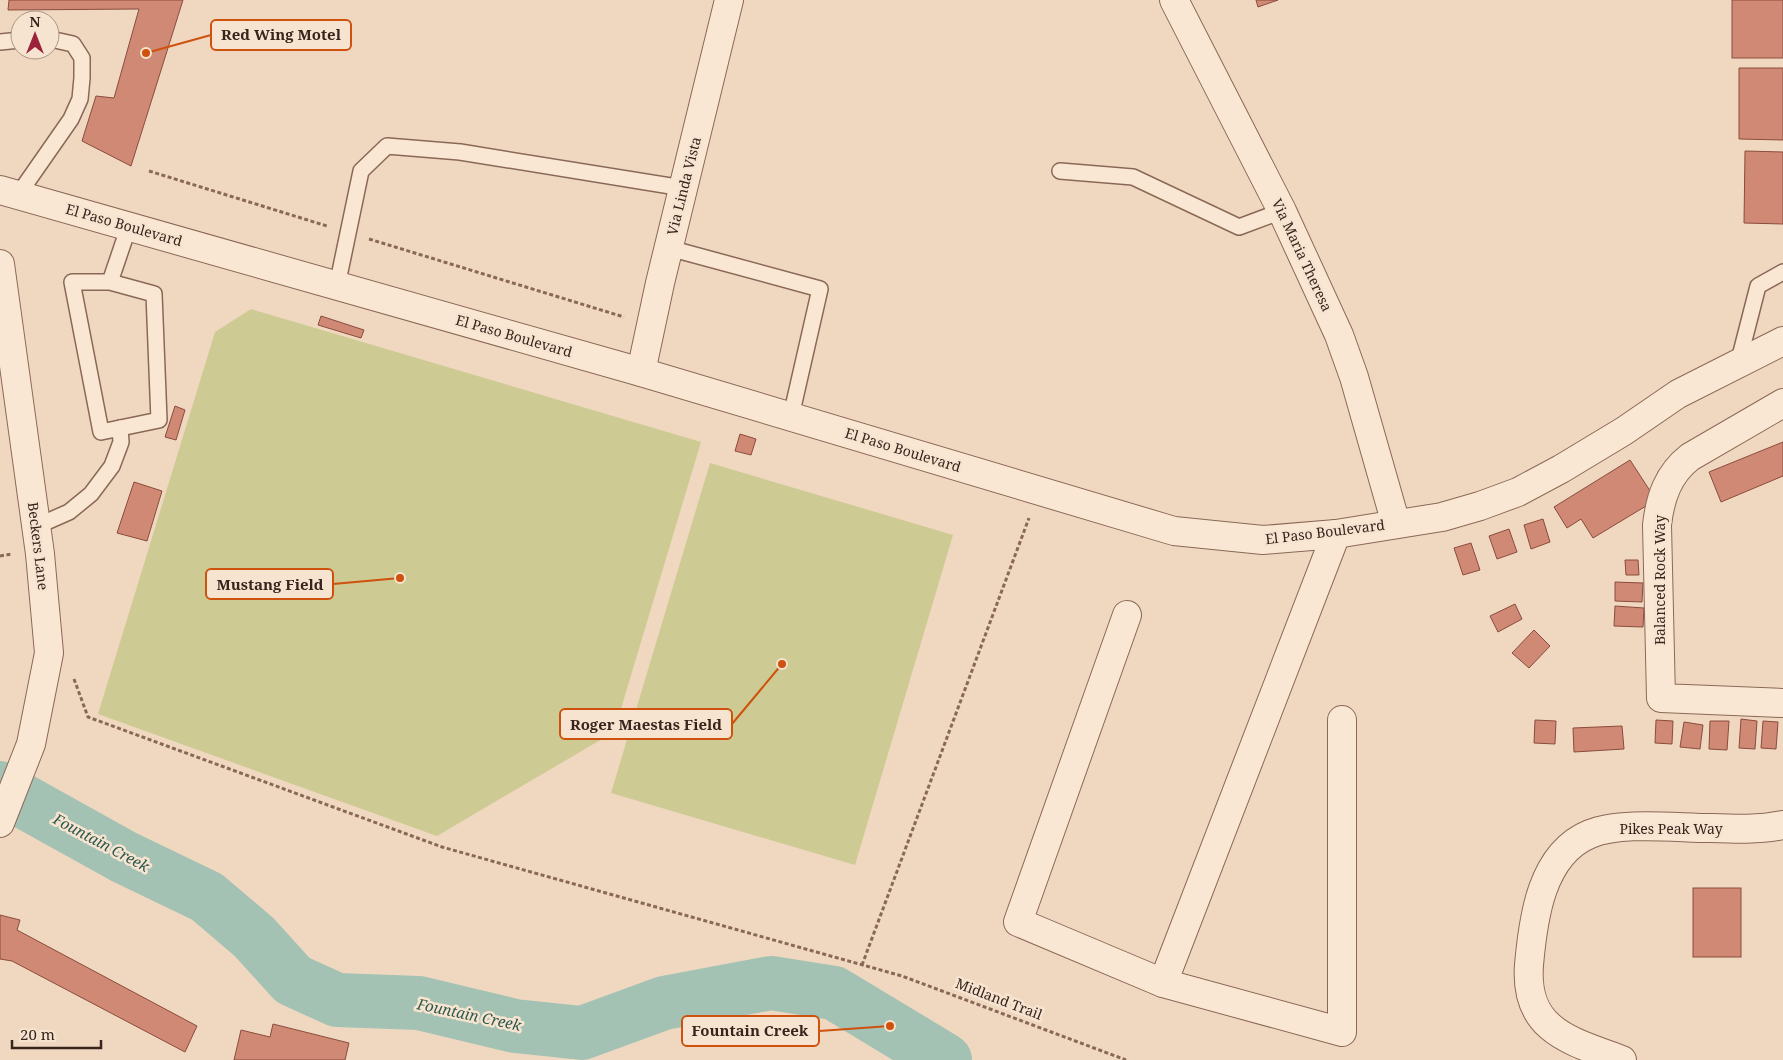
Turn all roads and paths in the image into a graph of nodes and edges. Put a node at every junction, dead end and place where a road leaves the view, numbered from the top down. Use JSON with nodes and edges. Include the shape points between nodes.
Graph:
{"nodes":[{"id":1,"x":729,"y":0,"type":"edge"},
{"id":2,"x":1174,"y":0,"type":"edge"},
{"id":3,"x":60,"y":41,"type":"edge"},
{"id":4,"x":149,"y":171,"type":"dead end"},
{"id":5,"x":1060,"y":171,"type":"dead end"},
{"id":6,"x":683,"y":188,"type":"junction"},
{"id":7,"x":9,"y":192,"type":"edge"},
{"id":8,"x":1282,"y":211,"type":"junction"},
{"id":9,"x":129,"y":226,"type":"junction"},
{"id":10,"x":348,"y":233,"type":"junction"},
{"id":11,"x":669,"y":248,"type":"junction"},
{"id":12,"x":0,"y":264,"type":"edge"},
{"id":13,"x":1783,"y":272,"type":"edge"},
{"id":14,"x":110,"y":282,"type":"junction"},
{"id":15,"x":337,"y":286,"type":"junction"},
{"id":16,"x":651,"y":323,"type":"junction"},
{"id":17,"x":1783,"y":340,"type":"edge"},
{"id":18,"x":1738,"y":364,"type":"junction"},
{"id":19,"x":640,"y":372,"type":"junction"},
{"id":20,"x":1783,"y":403,"type":"edge"},
{"id":21,"x":791,"y":416,"type":"junction"},
{"id":22,"x":120,"y":428,"type":"junction"},
{"id":23,"x":1039,"y":490,"type":"junction"},
{"id":24,"x":1396,"y":524,"type":"junction"},
{"id":25,"x":35,"y":527,"type":"junction"},
{"id":26,"x":1336,"y":534,"type":"junction"},
{"id":27,"x":1127,"y":616,"type":"dead end"},
{"id":28,"x":73,"y":678,"type":"dead end"},
{"id":29,"x":1783,"y":703,"type":"edge"},
{"id":30,"x":1342,"y":720,"type":"dead end"},
{"id":31,"x":0,"y":823,"type":"edge"},
{"id":32,"x":1783,"y":825,"type":"edge"},
{"id":33,"x":862,"y":965,"type":"junction"},
{"id":34,"x":1162,"y":983,"type":"junction"},
{"id":35,"x":1126,"y":1060,"type":"edge"},
{"id":36,"x":1622,"y":1060,"type":"edge"}],
"edges":[{"from":1,"to":6,"type":"street","name":"Via Linda Vista"},
{"from":2,"to":8,"type":"street","name":"Via Maria Theresa"},
{"from":3,"to":7,"type":"lane","via":[[73,44],[82,58],[80,99],[71,119]]},
{"from":4,"to":10,"type":"path"},
{"from":5,"to":8,"type":"lane","via":[[1133,178],[1239,227]]},
{"from":6,"to":10,"type":"lane","via":[[460,152],[386,146],[361,171]]},
{"from":6,"to":11,"type":"street","name":"Via Linda Vista"},
{"from":7,"to":9,"type":"street","name":"El Paso Boulevard"},
{"from":8,"to":24,"type":"street","name":"Via Maria Theresa","via":[[1339,335]]},
{"from":9,"to":14,"type":"lane"},
{"from":9,"to":15,"type":"street","name":"El Paso Boulevard"},
{"from":10,"to":15,"type":"lane"},
{"from":10,"to":16,"type":"path"},
{"from":11,"to":16,"type":"street","name":"Via Linda Vista"},
{"from":11,"to":21,"type":"lane","via":[[820,289]]},
{"from":12,"to":25,"type":"street","name":"Beckers Lane"},
{"from":13,"to":18,"type":"lane","via":[[1758,286]]},
{"from":14,"to":22,"type":"lane","via":[[72,282],[101,432]]},
{"from":14,"to":22,"type":"lane","via":[[154,294],[159,420]]},
{"from":15,"to":19,"type":"street","name":"El Paso Boulevard"},
{"from":16,"to":19,"type":"street","name":"Via Linda Vista"},
{"from":17,"to":18,"type":"street","name":"El Paso Boulevard"},
{"from":18,"to":24,"type":"street","name":"El Paso Boulevard","via":[[1678,394],[1624,431],[1518,492],[1442,517]]},
{"from":19,"to":21,"type":"street","name":"El Paso Boulevard"},
{"from":20,"to":29,"type":"street","name":"Balanced Rock Way","via":[[1680,465],[1664,493],[1658,525],[1661,698]]},
{"from":21,"to":23,"type":"street","name":"El Paso Boulevard"},
{"from":22,"to":25,"type":"lane","via":[[121,442],[112,466],[91,494],[69,512]]},
{"from":23,"to":26,"type":"street","name":"El Paso Boulevard","via":[[1174,530],[1263,540]]},
{"from":23,"to":33,"type":"path"},
{"from":24,"to":26,"type":"street","name":"El Paso Boulevard"},
{"from":25,"to":31,"type":"street","name":"Beckers Lane","via":[[49,653],[31,744]]},
{"from":26,"to":34,"type":"street"},
{"from":27,"to":34,"type":"street","via":[[1018,922]]},
{"from":28,"to":33,"type":"path","name":"Midland Trail","via":[[88,717],[442,847]]},
{"from":30,"to":34,"type":"street","via":[[1342,1032]]},
{"from":32,"to":36,"type":"street","name":"Pikes Peak Way","via":[[1759,829],[1614,828],[1591,833],[1566,849],[1556,860],[1537,912],[1531,948],[1528,975],[1533,1005],[1546,1024],[1573,1042]]},
{"from":33,"to":35,"type":"path","name":"Midland Trail","via":[[938,988]]}]}
